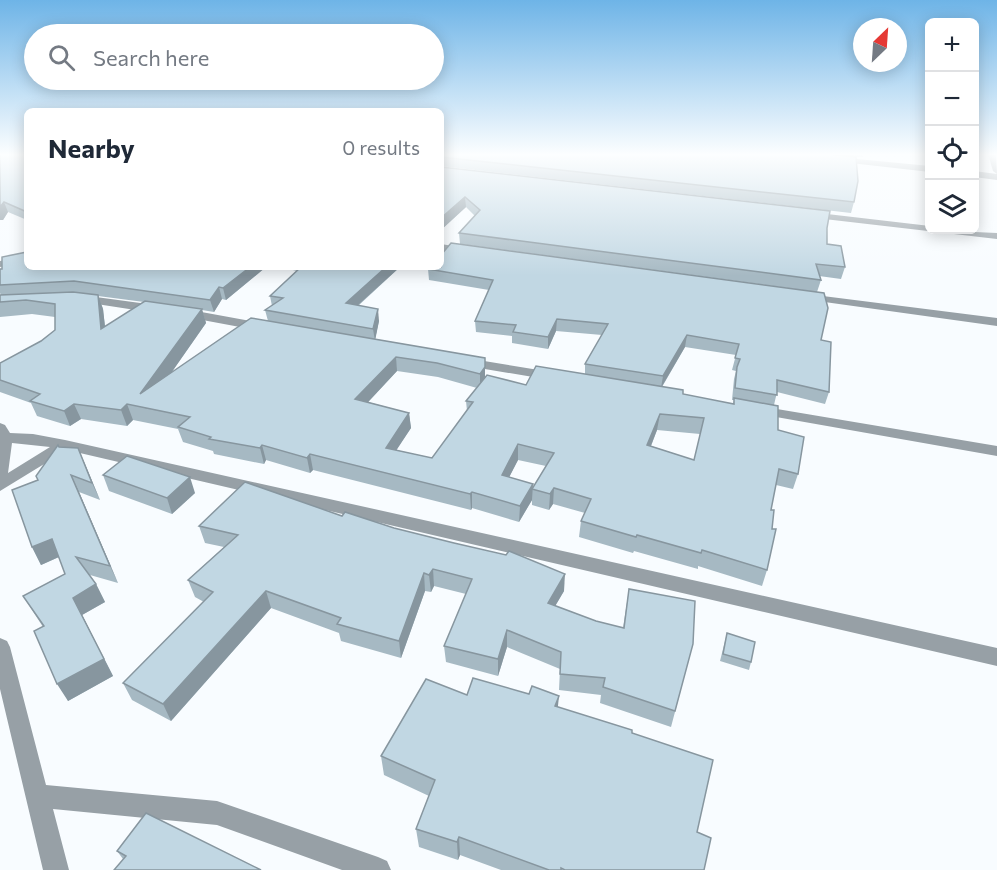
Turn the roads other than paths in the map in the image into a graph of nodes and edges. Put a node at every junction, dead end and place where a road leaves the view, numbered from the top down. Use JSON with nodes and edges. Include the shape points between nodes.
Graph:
{"nodes":[{"id":1,"x":799,"y":213,"type":"edge"},
{"id":2,"x":925,"y":227,"type":"edge"},
{"id":3,"x":977,"y":234,"type":"edge"},
{"id":4,"x":997,"y":236,"type":"edge"},
{"id":5,"x":444,"y":247,"type":"edge"},
{"id":6,"x":476,"y":252,"type":"edge"},
{"id":7,"x":24,"y":260,"type":"edge"},
{"id":8,"x":0,"y":264,"type":"edge"},
{"id":9,"x":790,"y":295,"type":"edge"},
{"id":10,"x":69,"y":299,"type":"edge"},
{"id":11,"x":997,"y":322,"type":"edge"},
{"id":12,"x":273,"y":329,"type":"edge"},
{"id":13,"x":458,"y":360,"type":"edge"},
{"id":14,"x":560,"y":377,"type":"edge"},
{"id":15,"x":743,"y":407,"type":"edge"},
{"id":16,"x":2,"y":433,"type":"edge"},
{"id":17,"x":65,"y":446,"type":"junction"},
{"id":18,"x":997,"y":451,"type":"edge"},
{"id":19,"x":0,"y":476,"type":"edge"},
{"id":20,"x":0,"y":485,"type":"edge"},
{"id":21,"x":0,"y":647,"type":"edge"},
{"id":22,"x":997,"y":657,"type":"edge"},
{"id":23,"x":38,"y":796,"type":"junction"},
{"id":24,"x":56,"y":870,"type":"edge"},
{"id":25,"x":378,"y":870,"type":"edge"}],
"edges":[{"from":1,"to":2,"type":"street"},
{"from":3,"to":4,"type":"street"},
{"from":5,"to":6,"type":"street"},
{"from":7,"to":8,"type":"street"},
{"from":9,"to":11,"type":"street"},
{"from":10,"to":12,"type":"street"},
{"from":13,"to":14,"type":"street"},
{"from":15,"to":18,"type":"street"},
{"from":16,"to":17,"type":"street"},
{"from":16,"to":19,"type":"street"},
{"from":17,"to":20,"type":"street"},
{"from":17,"to":22,"type":"street"},
{"from":21,"to":23,"type":"street"},
{"from":23,"to":24,"type":"street"},
{"from":23,"to":25,"type":"street","via":[[217,813]]}]}
